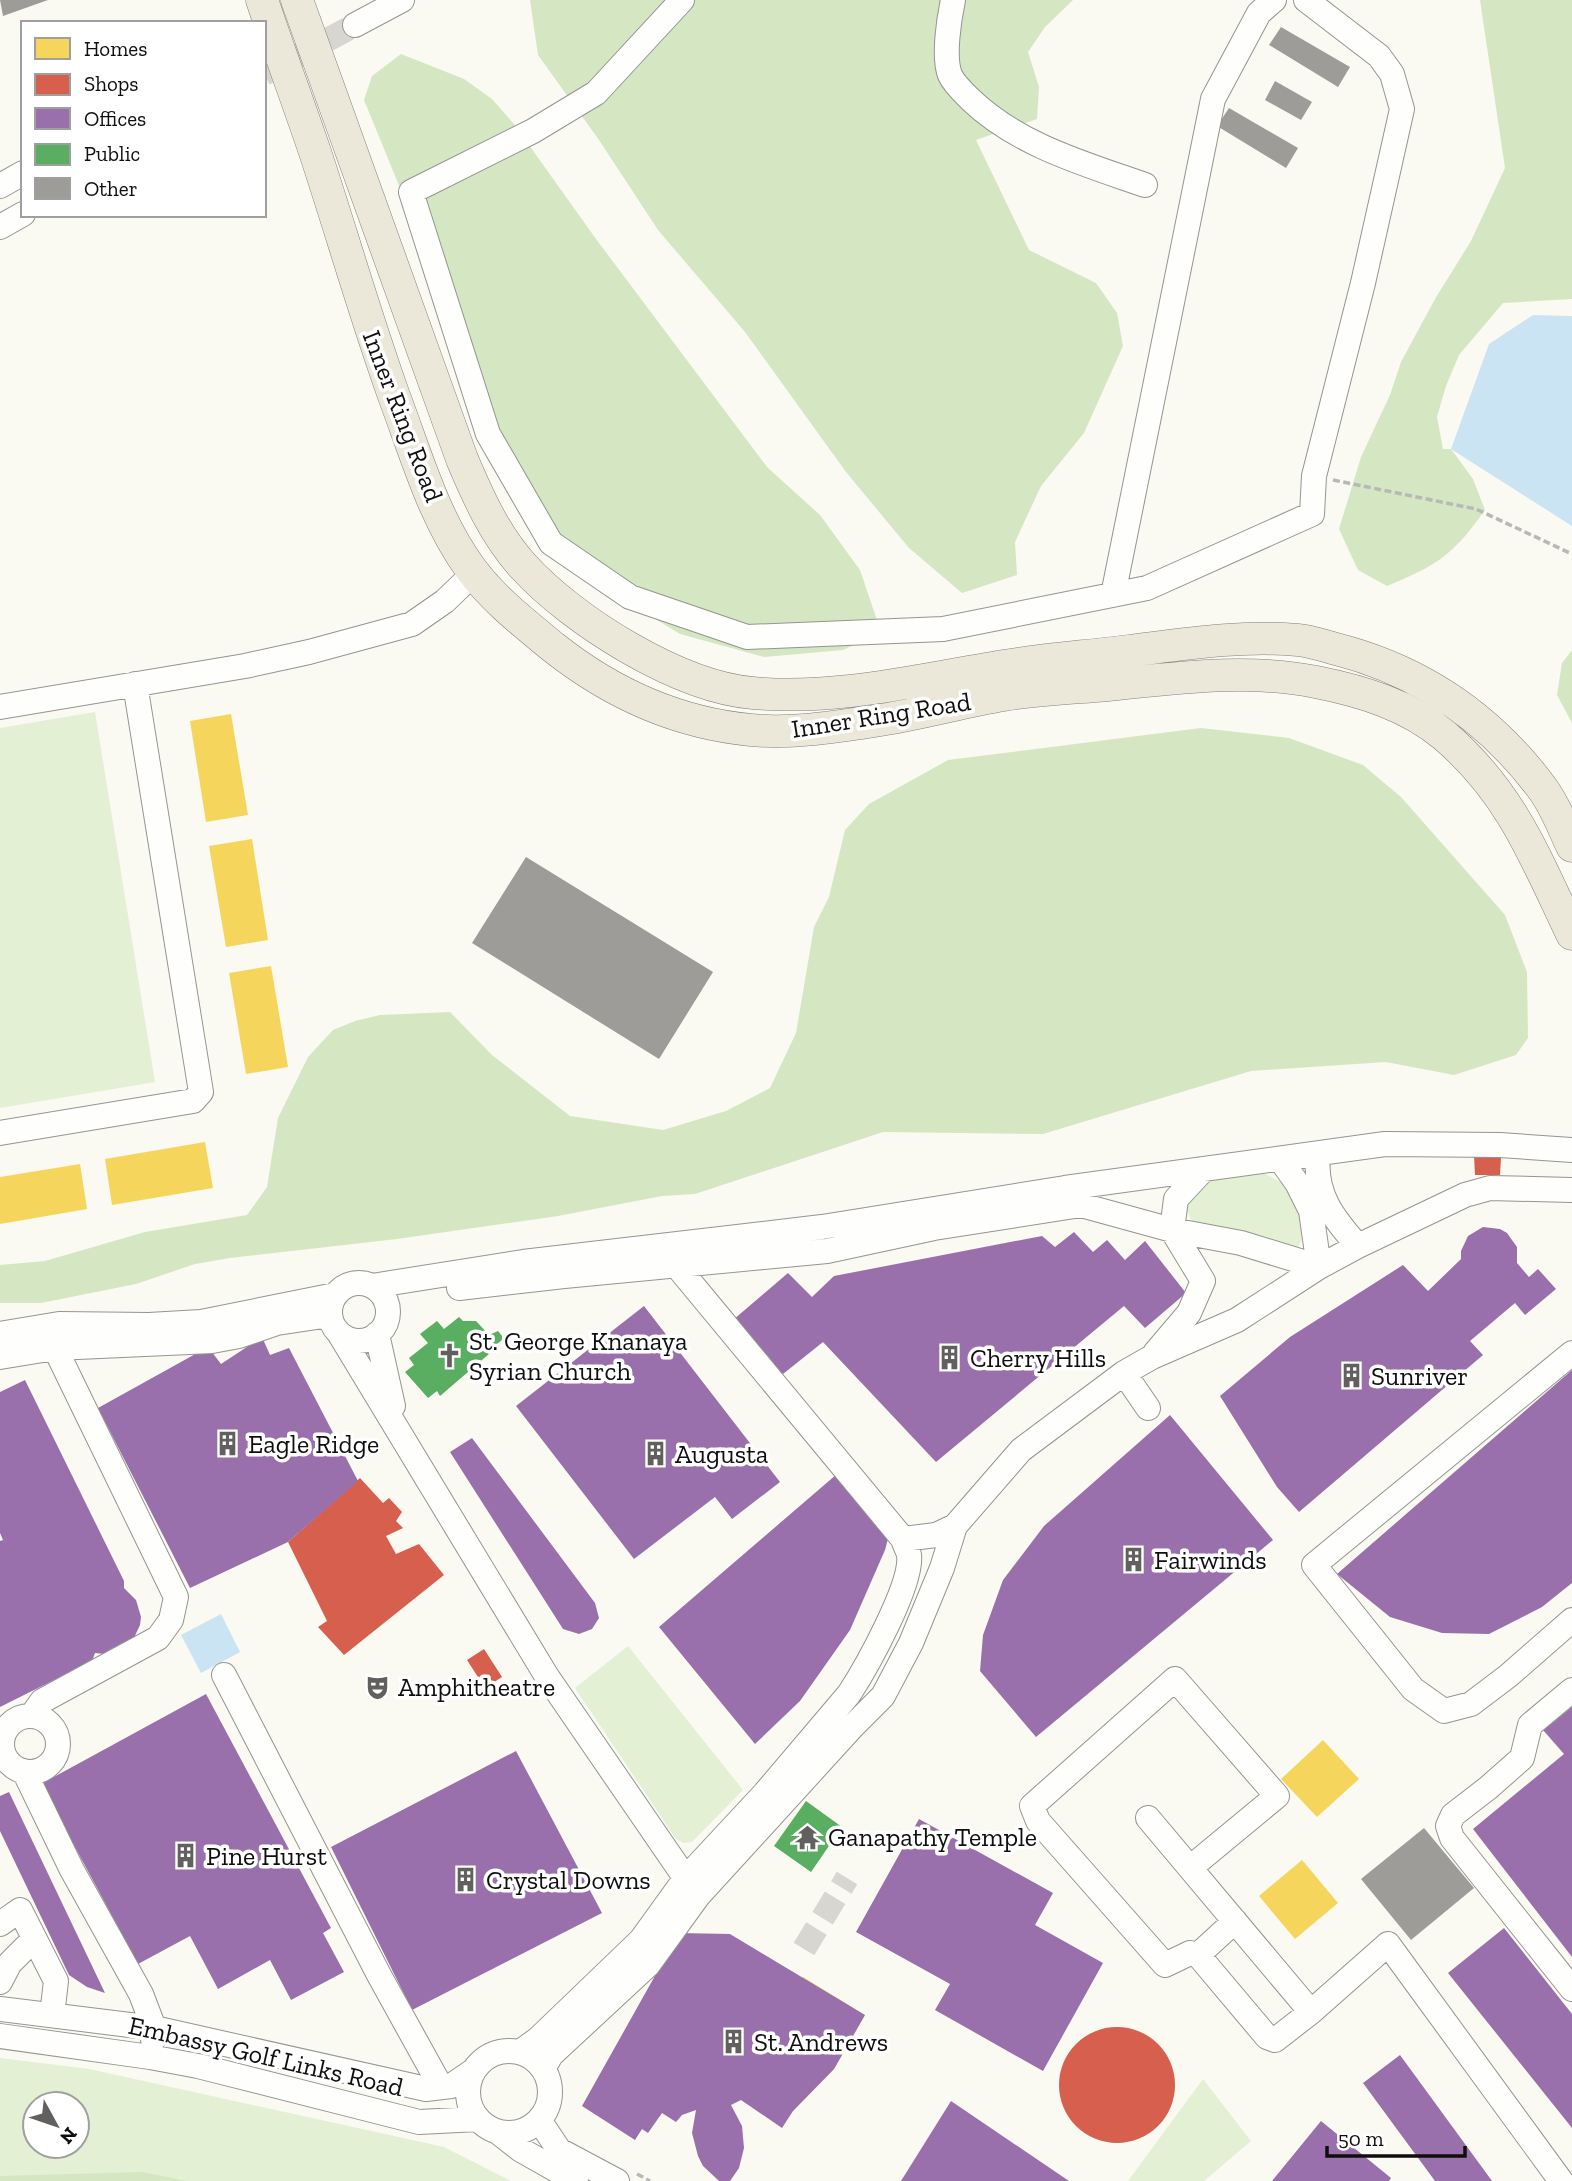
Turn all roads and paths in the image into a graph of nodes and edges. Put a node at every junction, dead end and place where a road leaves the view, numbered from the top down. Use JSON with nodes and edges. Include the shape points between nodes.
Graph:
{"nodes":[{"id":1,"x":262,"y":0,"type":"edge"},
{"id":2,"x":297,"y":0,"type":"edge"},
{"id":3,"x":402,"y":0,"type":"edge"},
{"id":4,"x":682,"y":0,"type":"edge"},
{"id":5,"x":953,"y":0,"type":"edge"},
{"id":6,"x":1274,"y":0,"type":"edge"},
{"id":7,"x":1306,"y":0,"type":"edge"},
{"id":8,"x":355,"y":25,"type":"tunnel mouth"},
{"id":9,"x":335,"y":111,"type":"junction"},
{"id":10,"x":303,"y":121,"type":"junction"},
{"id":11,"x":21,"y":174,"type":"edge"},
{"id":12,"x":1145,"y":185,"type":"dead end"},
{"id":13,"x":0,"y":187,"type":"edge"},
{"id":14,"x":21,"y":215,"type":"edge"},
{"id":15,"x":0,"y":227,"type":"edge"},
{"id":16,"x":1314,"y":477,"type":"junction"},
{"id":17,"x":1572,"y":554,"type":"edge"},
{"id":18,"x":474,"y":573,"type":"junction"},
{"id":19,"x":1113,"y":595,"type":"junction"},
{"id":20,"x":135,"y":684,"type":"junction"},
{"id":21,"x":0,"y":707,"type":"edge"},
{"id":22,"x":1572,"y":846,"type":"edge"},
{"id":23,"x":1572,"y":934,"type":"edge"},
{"id":24,"x":0,"y":1133,"type":"edge"},
{"id":25,"x":1572,"y":1150,"type":"edge"},
{"id":26,"x":1318,"y":1155,"type":"junction"},
{"id":27,"x":1280,"y":1159,"type":"junction"},
{"id":28,"x":1204,"y":1169,"type":"junction"},
{"id":29,"x":1572,"y":1190,"type":"edge"},
{"id":30,"x":1172,"y":1230,"type":"junction"},
{"id":31,"x":1358,"y":1246,"type":"junction"},
{"id":32,"x":676,"y":1265,"type":"junction"},
{"id":33,"x":1319,"y":1266,"type":"junction"},
{"id":34,"x":379,"y":1293,"type":"junction"},
{"id":35,"x":335,"y":1314,"type":"junction"},
{"id":36,"x":0,"y":1334,"type":"edge"},
{"id":37,"x":377,"y":1334,"type":"junction"},
{"id":38,"x":55,"y":1348,"type":"junction"},
{"id":39,"x":1572,"y":1353,"type":"edge"},
{"id":40,"x":0,"y":1357,"type":"edge"},
{"id":41,"x":1152,"y":1357,"type":"junction"},
{"id":42,"x":1124,"y":1373,"type":"junction"},
{"id":43,"x":1148,"y":1408,"type":"dead end"},
{"id":44,"x":398,"y":1427,"type":"junction"},
{"id":45,"x":955,"y":1526,"type":"junction"},
{"id":46,"x":903,"y":1539,"type":"junction"},
{"id":47,"x":1572,"y":1620,"type":"edge"},
{"id":48,"x":224,"y":1675,"type":"dead end"},
{"id":49,"x":1572,"y":1690,"type":"edge"},
{"id":50,"x":13,"y":1721,"type":"edge"},
{"id":51,"x":24,"y":1771,"type":"junction"},
{"id":52,"x":1148,"y":1818,"type":"dead end"},
{"id":53,"x":1190,"y":1868,"type":"junction"},
{"id":54,"x":691,"y":1887,"type":"junction"},
{"id":55,"x":1235,"y":1921,"type":"junction"},
{"id":56,"x":0,"y":1924,"type":"edge"},
{"id":57,"x":34,"y":1939,"type":"junction"},
{"id":58,"x":1198,"y":1955,"type":"junction"},
{"id":59,"x":0,"y":1982,"type":"edge"},
{"id":60,"x":1572,"y":1989,"type":"edge"},
{"id":61,"x":0,"y":2008,"type":"edge"},
{"id":62,"x":1311,"y":2012,"type":"junction"},
{"id":63,"x":52,"y":2015,"type":"junction"},
{"id":64,"x":155,"y":2028,"type":"junction"},
{"id":65,"x":0,"y":2036,"type":"edge"},
{"id":66,"x":520,"y":2052,"type":"junction"},
{"id":67,"x":150,"y":2057,"type":"junction"},
{"id":68,"x":543,"y":2068,"type":"junction"},
{"id":69,"x":474,"y":2071,"type":"junction"},
{"id":70,"x":441,"y":2087,"type":"junction"},
{"id":71,"x":539,"y":2120,"type":"junction"},
{"id":72,"x":488,"y":2126,"type":"junction"},
{"id":73,"x":576,"y":2181,"type":"edge"},
{"id":74,"x":617,"y":2181,"type":"edge"},
{"id":75,"x":1562,"y":2181,"type":"edge"}],
"edges":[{"from":1,"to":10,"type":"main road","name":"Inner Ring Road"},
{"from":2,"to":9,"type":"main road","name":"Inner Ring Road"},
{"from":3,"to":8,"type":"street"},
{"from":4,"to":19,"type":"street","via":[[596,93],[533,131],[411,192],[488,434],[551,543],[630,597],[747,637],[943,629]]},
{"from":5,"to":12,"type":"street","via":[[947,64],[951,78],[987,116],[1035,144]]},
{"from":6,"to":19,"type":"street","via":[[1259,13],[1213,99]]},
{"from":7,"to":16,"type":"street","via":[[1379,56],[1392,74],[1402,109]]},
{"from":9,"to":10,"type":"main road"},
{"from":9,"to":22,"type":"main road","name":"Inner Ring Road","via":[[461,459],[485,511],[521,564],[603,633],[705,684],[772,695],[870,689],[1001,666],[1242,638],[1301,640],[1406,672],[1460,704],[1504,743],[1544,791]]},
{"from":10,"to":18,"type":"main road","name":"Inner Ring Road","via":[[364,312],[423,474],[450,535]]},
{"from":11,"to":13,"type":"street"},
{"from":14,"to":15,"type":"street"},
{"from":16,"to":17,"type":"path","via":[[1476,509]]},
{"from":16,"to":19,"type":"street","via":[[1311,514],[1147,588]]},
{"from":18,"to":20,"type":"street","via":[[412,624],[283,657]]},
{"from":18,"to":23,"type":"main road","name":"Inner Ring Road","via":[[527,626],[581,669],[625,695],[674,715],[750,730],[877,721],[1008,694],[1202,676],[1286,676],[1390,701],[1441,732],[1478,767],[1530,842]]},
{"from":20,"to":21,"type":"street"},
{"from":20,"to":24,"type":"street","via":[[201,1092],[193,1101]]},
{"from":25,"to":26,"type":"street","via":[[1500,1144],[1385,1144]]},
{"from":26,"to":27,"type":"street"},
{"from":26,"to":31,"type":"street","via":[[1316,1172],[1322,1195],[1335,1221]]},
{"from":27,"to":28,"type":"street"},
{"from":27,"to":33,"type":"street","via":[[1311,1211]]},
{"from":28,"to":30,"type":"street","via":[[1176,1199]]},
{"from":28,"to":34,"type":"street","via":[[822,1227],[523,1262]]},
{"from":29,"to":31,"type":"street","via":[[1490,1188],[1465,1195]]},
{"from":30,"to":32,"type":"street","via":[[1081,1205],[934,1228],[827,1251]]},
{"from":30,"to":33,"type":"street","via":[[1241,1243]]},
{"from":30,"to":41,"type":"street","via":[[1203,1280],[1189,1312]]},
{"from":31,"to":33,"type":"street"},
{"from":32,"to":34,"type":"street"},
{"from":32,"to":46,"type":"street"},
{"from":33,"to":41,"type":"street","via":[[1237,1320]]},
{"from":34,"to":35,"type":"street","via":[[363,1283],[352,1283]]},
{"from":34,"to":37,"type":"street","via":[[386,1318]]},
{"from":35,"to":36,"type":"street","via":[[149,1325],[59,1324]]},
{"from":35,"to":37,"type":"street","via":[[349,1339]]},
{"from":35,"to":38,"type":"street","via":[[212,1340]]},
{"from":35,"to":44,"type":"street"},
{"from":37,"to":44,"type":"street"},
{"from":38,"to":40,"type":"street"},
{"from":38,"to":50,"type":"street","via":[[176,1597],[171,1620],[158,1639]]},
{"from":39,"to":47,"type":"street","via":[[1314,1564],[1413,1689],[1444,1712],[1471,1703]]},
{"from":41,"to":42,"type":"street"},
{"from":42,"to":43,"type":"street"},
{"from":42,"to":45,"type":"street","via":[[1021,1450]]},
{"from":44,"to":54,"type":"street","via":[[546,1675]]},
{"from":45,"to":46,"type":"street","via":[[936,1535]]},
{"from":45,"to":54,"type":"street","via":[[920,1622],[883,1696]]},
{"from":46,"to":54,"type":"street","via":[[909,1555],[903,1589],[854,1686]]},
{"from":48,"to":70,"type":"street"},
{"from":49,"to":60,"type":"street","via":[[1530,1725],[1522,1758],[1453,1815],[1448,1826],[1452,1838]]},
{"from":50,"to":51,"type":"street","via":[[1,1746],[13,1767]]},
{"from":50,"to":51,"type":"street","via":[[43,1718],[57,1736],[58,1748],[46,1767]]},
{"from":51,"to":64,"type":"street"},
{"from":52,"to":53,"type":"street"},
{"from":53,"to":55,"type":"street"},
{"from":53,"to":58,"type":"street","via":[[1277,1796],[1175,1679],[1031,1806],[1038,1821],[1165,1965],[1190,1953]]},
{"from":54,"to":66,"type":"street"},
{"from":54,"to":68,"type":"street","via":[[648,1965],[551,2055]]},
{"from":55,"to":58,"type":"street"},
{"from":55,"to":62,"type":"street"},
{"from":56,"to":57,"type":"street","via":[[20,1910]]},
{"from":57,"to":59,"type":"street"},
{"from":57,"to":63,"type":"street","via":[[56,1981]]},
{"from":58,"to":62,"type":"street","via":[[1267,2037],[1275,2040]]},
{"from":61,"to":63,"type":"street"},
{"from":62,"to":75,"type":"street","via":[[1388,1944]]},
{"from":63,"to":64,"type":"street"},
{"from":64,"to":67,"type":"street"},
{"from":64,"to":70,"type":"street","via":[[426,2089]]},
{"from":65,"to":67,"type":"street","name":"Embassy Golf Links Road"},
{"from":66,"to":68,"type":"street"},
{"from":66,"to":69,"type":"street","via":[[494,2054]]},
{"from":67,"to":72,"type":"street","name":"Embassy Golf Links Road","via":[[419,2122]]},
{"from":68,"to":71,"type":"street","via":[[550,2095]]},
{"from":69,"to":70,"type":"street"},
{"from":69,"to":72,"type":"street","via":[[469,2083],[471,2108]]},
{"from":71,"to":72,"type":"street","via":[[520,2132]]},
{"from":71,"to":74,"type":"street","via":[[559,2150]]},
{"from":72,"to":73,"type":"street"}]}
